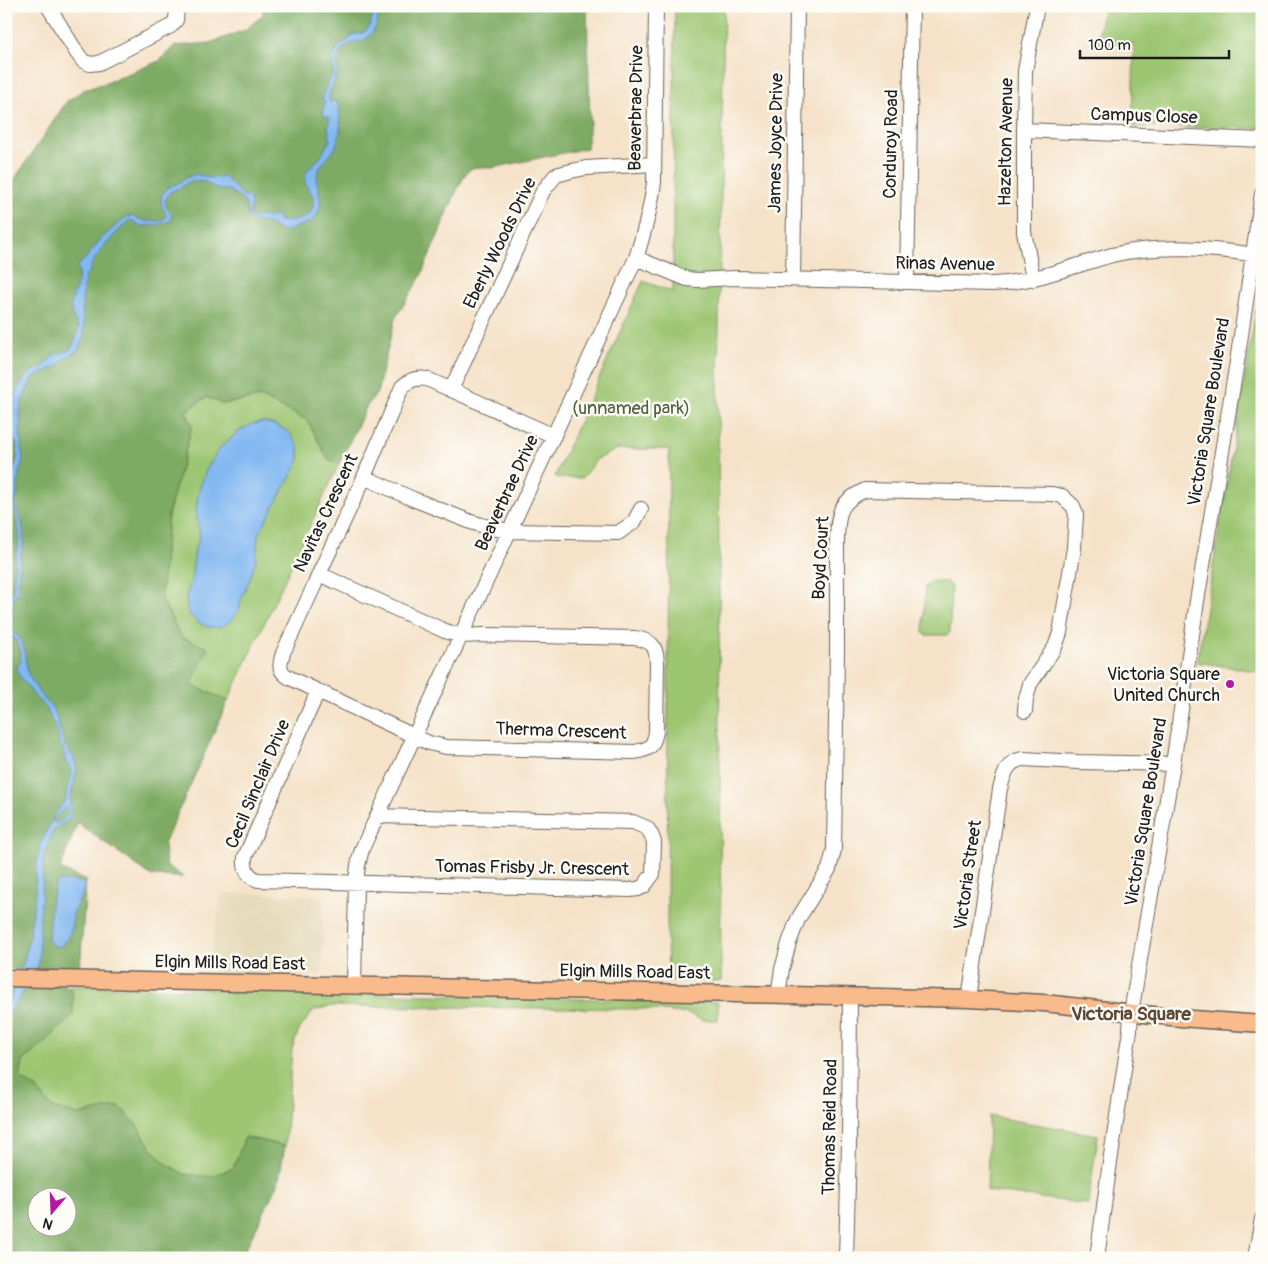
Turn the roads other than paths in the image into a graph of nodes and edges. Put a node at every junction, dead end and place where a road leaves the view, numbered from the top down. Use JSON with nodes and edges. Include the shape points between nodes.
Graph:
{"nodes":[{"id":1,"x":48,"y":6,"type":"edge"},
{"id":2,"x":177,"y":6,"type":"edge"},
{"id":3,"x":656,"y":6,"type":"edge"},
{"id":4,"x":797,"y":6,"type":"edge"},
{"id":5,"x":912,"y":6,"type":"edge"},
{"id":6,"x":1037,"y":6,"type":"edge"},
{"id":7,"x":1024,"y":130,"type":"junction"},
{"id":8,"x":1262,"y":140,"type":"edge"},
{"id":9,"x":654,"y":164,"type":"junction"},
{"id":10,"x":1262,"y":194,"type":"edge"},
{"id":11,"x":1257,"y":256,"type":"edge"},
{"id":12,"x":636,"y":258,"type":"junction"},
{"id":13,"x":793,"y":279,"type":"junction"},
{"id":14,"x":1032,"y":279,"type":"junction"},
{"id":15,"x":907,"y":282,"type":"junction"},
{"id":16,"x":451,"y":390,"type":"junction"},
{"id":17,"x":554,"y":436,"type":"junction"},
{"id":18,"x":364,"y":477,"type":"junction"},
{"id":19,"x":641,"y":509,"type":"dead end"},
{"id":20,"x":510,"y":531,"type":"junction"},
{"id":21,"x":320,"y":574,"type":"junction"},
{"id":22,"x":461,"y":636,"type":"junction"},
{"id":23,"x":318,"y":692,"type":"junction"},
{"id":24,"x":1025,"y":711,"type":"dead end"},
{"id":25,"x":415,"y":736,"type":"junction"},
{"id":26,"x":1174,"y":764,"type":"junction"},
{"id":27,"x":377,"y":816,"type":"junction"},
{"id":28,"x":356,"y":883,"type":"junction"},
{"id":29,"x":6,"y":978,"type":"edge"},
{"id":30,"x":354,"y":986,"type":"junction"},
{"id":31,"x":778,"y":995,"type":"junction"},
{"id":32,"x":850,"y":997,"type":"junction"},
{"id":33,"x":969,"y":999,"type":"junction"},
{"id":34,"x":1131,"y":1013,"type":"junction"},
{"id":35,"x":1262,"y":1024,"type":"edge"},
{"id":36,"x":1262,"y":1219,"type":"edge"},
{"id":37,"x":846,"y":1258,"type":"edge"},
{"id":38,"x":1097,"y":1258,"type":"edge"},
{"id":39,"x":1255,"y":1258,"type":"edge"}],
"edges":[{"from":1,"to":2,"type":"street","via":[[77,53],[90,64],[99,63],[171,26],[176,20]]},
{"from":3,"to":9,"type":"street","name":"Beaverbrae Drive"},
{"from":4,"to":13,"type":"street","name":"James Joyce Drive"},
{"from":5,"to":15,"type":"street","name":"Corduroy Road"},
{"from":6,"to":7,"type":"street","name":"Hazelton Avenue","via":[[1025,71]]},
{"from":7,"to":8,"type":"street","name":"Campus Close"},
{"from":7,"to":14,"type":"street","name":"Hazelton Avenue","via":[[1024,232]]},
{"from":9,"to":12,"type":"street","name":"Beaverbrae Drive","via":[[652,202]]},
{"from":9,"to":16,"type":"street","name":"Eberly Woods Drive","via":[[586,168],[556,175],[549,182]]},
{"from":10,"to":11,"type":"street","name":"Victoria Square Boulevard"},
{"from":11,"to":14,"type":"street","name":"Rinas Avenue","via":[[1161,248],[1114,255]]},
{"from":11,"to":26,"type":"street","name":"Victoria Square Boulevard","via":[[1197,601]]},
{"from":12,"to":13,"type":"street","name":"Rinas Avenue","via":[[677,276],[697,280]]},
{"from":12,"to":17,"type":"street","name":"Beaverbrae Drive"},
{"from":13,"to":15,"type":"street","name":"Rinas Avenue"},
{"from":14,"to":15,"type":"street","name":"Rinas Avenue","via":[[994,284]]},
{"from":16,"to":17,"type":"street","name":"Navitas Crescent"},
{"from":16,"to":18,"type":"street","name":"Navitas Crescent","via":[[420,378],[402,387]]},
{"from":17,"to":20,"type":"street","name":"Beaverbrae Drive"},
{"from":18,"to":20,"type":"street","via":[[471,522]]},
{"from":18,"to":21,"type":"street","name":"Navitas Crescent"},
{"from":19,"to":20,"type":"street","via":[[634,522],[618,533]]},
{"from":20,"to":22,"type":"street","name":"Beaverbrae Drive"},
{"from":21,"to":22,"type":"street"},
{"from":21,"to":23,"type":"street","name":"Navitas Crescent","via":[[280,665],[281,672]]},
{"from":22,"to":25,"type":"street","name":"Beaverbrae Drive"},
{"from":22,"to":25,"type":"street","name":"Therma Crescent","via":[[634,638],[652,644],[657,662],[656,732],[651,747],[635,752],[446,747]]},
{"from":23,"to":25,"type":"street","name":"Navitas Crescent"},
{"from":23,"to":28,"type":"street","name":"Cecil Sinclair Drive","via":[[245,857],[245,864],[251,877],[258,880]]},
{"from":24,"to":31,"type":"street","name":"Boyd Court","via":[[1030,684],[1055,647],[1060,633],[1074,548],[1076,514],[1073,506],[1062,496],[1052,494],[865,490],[853,496],[840,512],[837,530],[834,850],[829,869],[798,919],[782,969]]},
{"from":25,"to":27,"type":"street","name":"Beaverbrae Drive"},
{"from":26,"to":33,"type":"street","name":"Victoria Street","via":[[1023,759],[1010,764],[1000,789]]},
{"from":26,"to":34,"type":"street","name":"Victoria Square Boulevard"},
{"from":27,"to":28,"type":"street","name":"Beaverbrae Drive","via":[[362,849]]},
{"from":27,"to":28,"type":"street","name":"Tomas Frisby Jr. Crescent","via":[[633,822],[647,828],[651,834],[654,842],[653,874],[644,886],[630,890]]},
{"from":28,"to":30,"type":"street","name":"Beaverbrae Drive"},
{"from":29,"to":30,"type":"main road","name":"Elgin Mills Road East"},
{"from":30,"to":31,"type":"main road","name":"Elgin Mills Road East"},
{"from":31,"to":32,"type":"main road","name":"Elgin Mills Road East"},
{"from":32,"to":33,"type":"main road","name":"Elgin Mills Road East"},
{"from":32,"to":37,"type":"street","name":"Thomas Reid Road"},
{"from":33,"to":34,"type":"main road","name":"Elgin Mills Road East"},
{"from":34,"to":35,"type":"main road","name":"Elgin Mills Road East"},
{"from":34,"to":38,"type":"street","name":"Victoria Square Boulevard"},
{"from":36,"to":39,"type":"street"}]}
